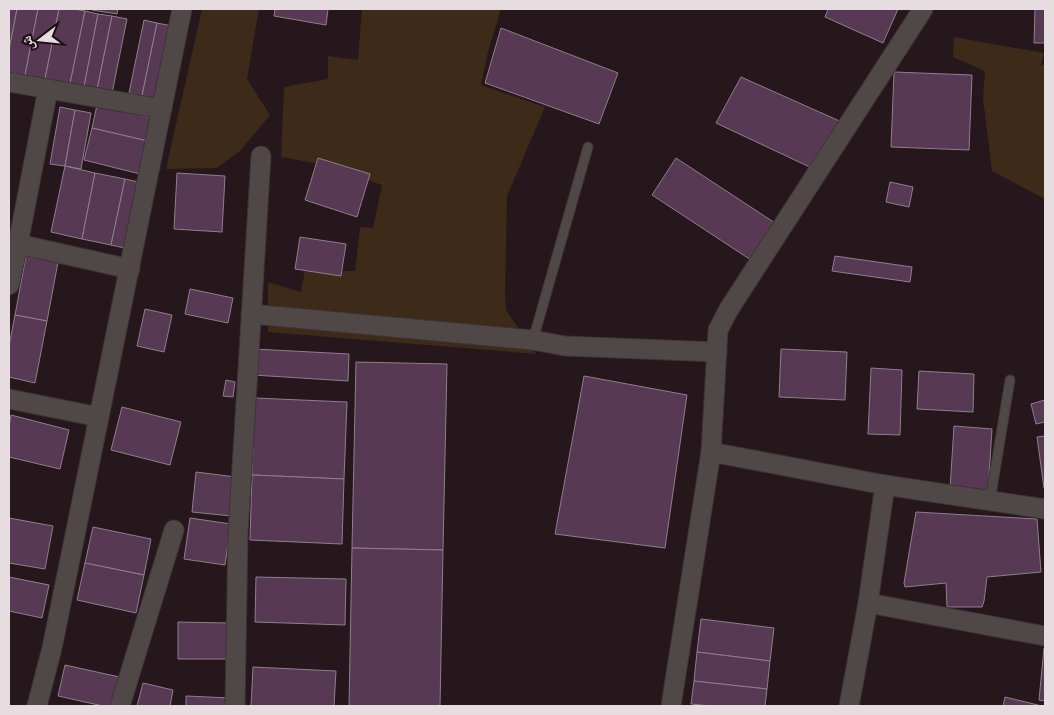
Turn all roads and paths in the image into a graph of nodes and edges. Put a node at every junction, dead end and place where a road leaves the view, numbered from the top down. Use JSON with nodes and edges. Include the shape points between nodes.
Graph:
{"nodes":[{"id":1,"x":182,"y":9,"type":"edge"},
{"id":2,"x":923,"y":9,"type":"edge"},
{"id":3,"x":9,"y":82,"type":"edge"},
{"id":4,"x":48,"y":89,"type":"junction"},
{"id":5,"x":162,"y":109,"type":"junction"},
{"id":6,"x":588,"y":146,"type":"dead end"},
{"id":7,"x":261,"y":156,"type":"dead end"},
{"id":8,"x":14,"y":243,"type":"edge"},
{"id":9,"x":130,"y":269,"type":"junction"},
{"id":10,"x":9,"y":285,"type":"edge"},
{"id":11,"x":251,"y":314,"type":"junction"},
{"id":12,"x":533,"y":340,"type":"junction"},
{"id":13,"x":717,"y":352,"type":"junction"},
{"id":14,"x":1010,"y":380,"type":"dead end"},
{"id":15,"x":9,"y":399,"type":"edge"},
{"id":16,"x":99,"y":417,"type":"junction"},
{"id":17,"x":711,"y":452,"type":"junction"},
{"id":18,"x":885,"y":485,"type":"junction"},
{"id":19,"x":990,"y":500,"type":"junction"},
{"id":20,"x":1045,"y":509,"type":"edge"},
{"id":21,"x":174,"y":530,"type":"dead end"},
{"id":22,"x":868,"y":603,"type":"junction"},
{"id":23,"x":1045,"y":636,"type":"edge"},
{"id":24,"x":37,"y":706,"type":"edge"},
{"id":25,"x":120,"y":706,"type":"edge"},
{"id":26,"x":235,"y":706,"type":"edge"},
{"id":27,"x":671,"y":706,"type":"edge"},
{"id":28,"x":849,"y":706,"type":"edge"}],
"edges":[{"from":1,"to":5,"type":"street"},
{"from":2,"to":13,"type":"street","via":[[729,309],[718,330]]},
{"from":3,"to":4,"type":"street"},
{"from":4,"to":5,"type":"street"},
{"from":4,"to":8,"type":"street"},
{"from":5,"to":9,"type":"street"},
{"from":6,"to":12,"type":"lane"},
{"from":7,"to":11,"type":"street"},
{"from":8,"to":9,"type":"street"},
{"from":8,"to":10,"type":"street"},
{"from":9,"to":16,"type":"street"},
{"from":11,"to":12,"type":"street"},
{"from":11,"to":26,"type":"street","via":[[238,533]]},
{"from":12,"to":13,"type":"street","via":[[565,346]]},
{"from":13,"to":17,"type":"street"},
{"from":14,"to":19,"type":"lane"},
{"from":15,"to":16,"type":"street"},
{"from":16,"to":24,"type":"street","via":[[52,648]]},
{"from":17,"to":18,"type":"street"},
{"from":17,"to":27,"type":"street"},
{"from":18,"to":19,"type":"street"},
{"from":18,"to":22,"type":"street"},
{"from":19,"to":20,"type":"street"},
{"from":21,"to":25,"type":"street"},
{"from":22,"to":23,"type":"street"},
{"from":22,"to":28,"type":"street"}]}
